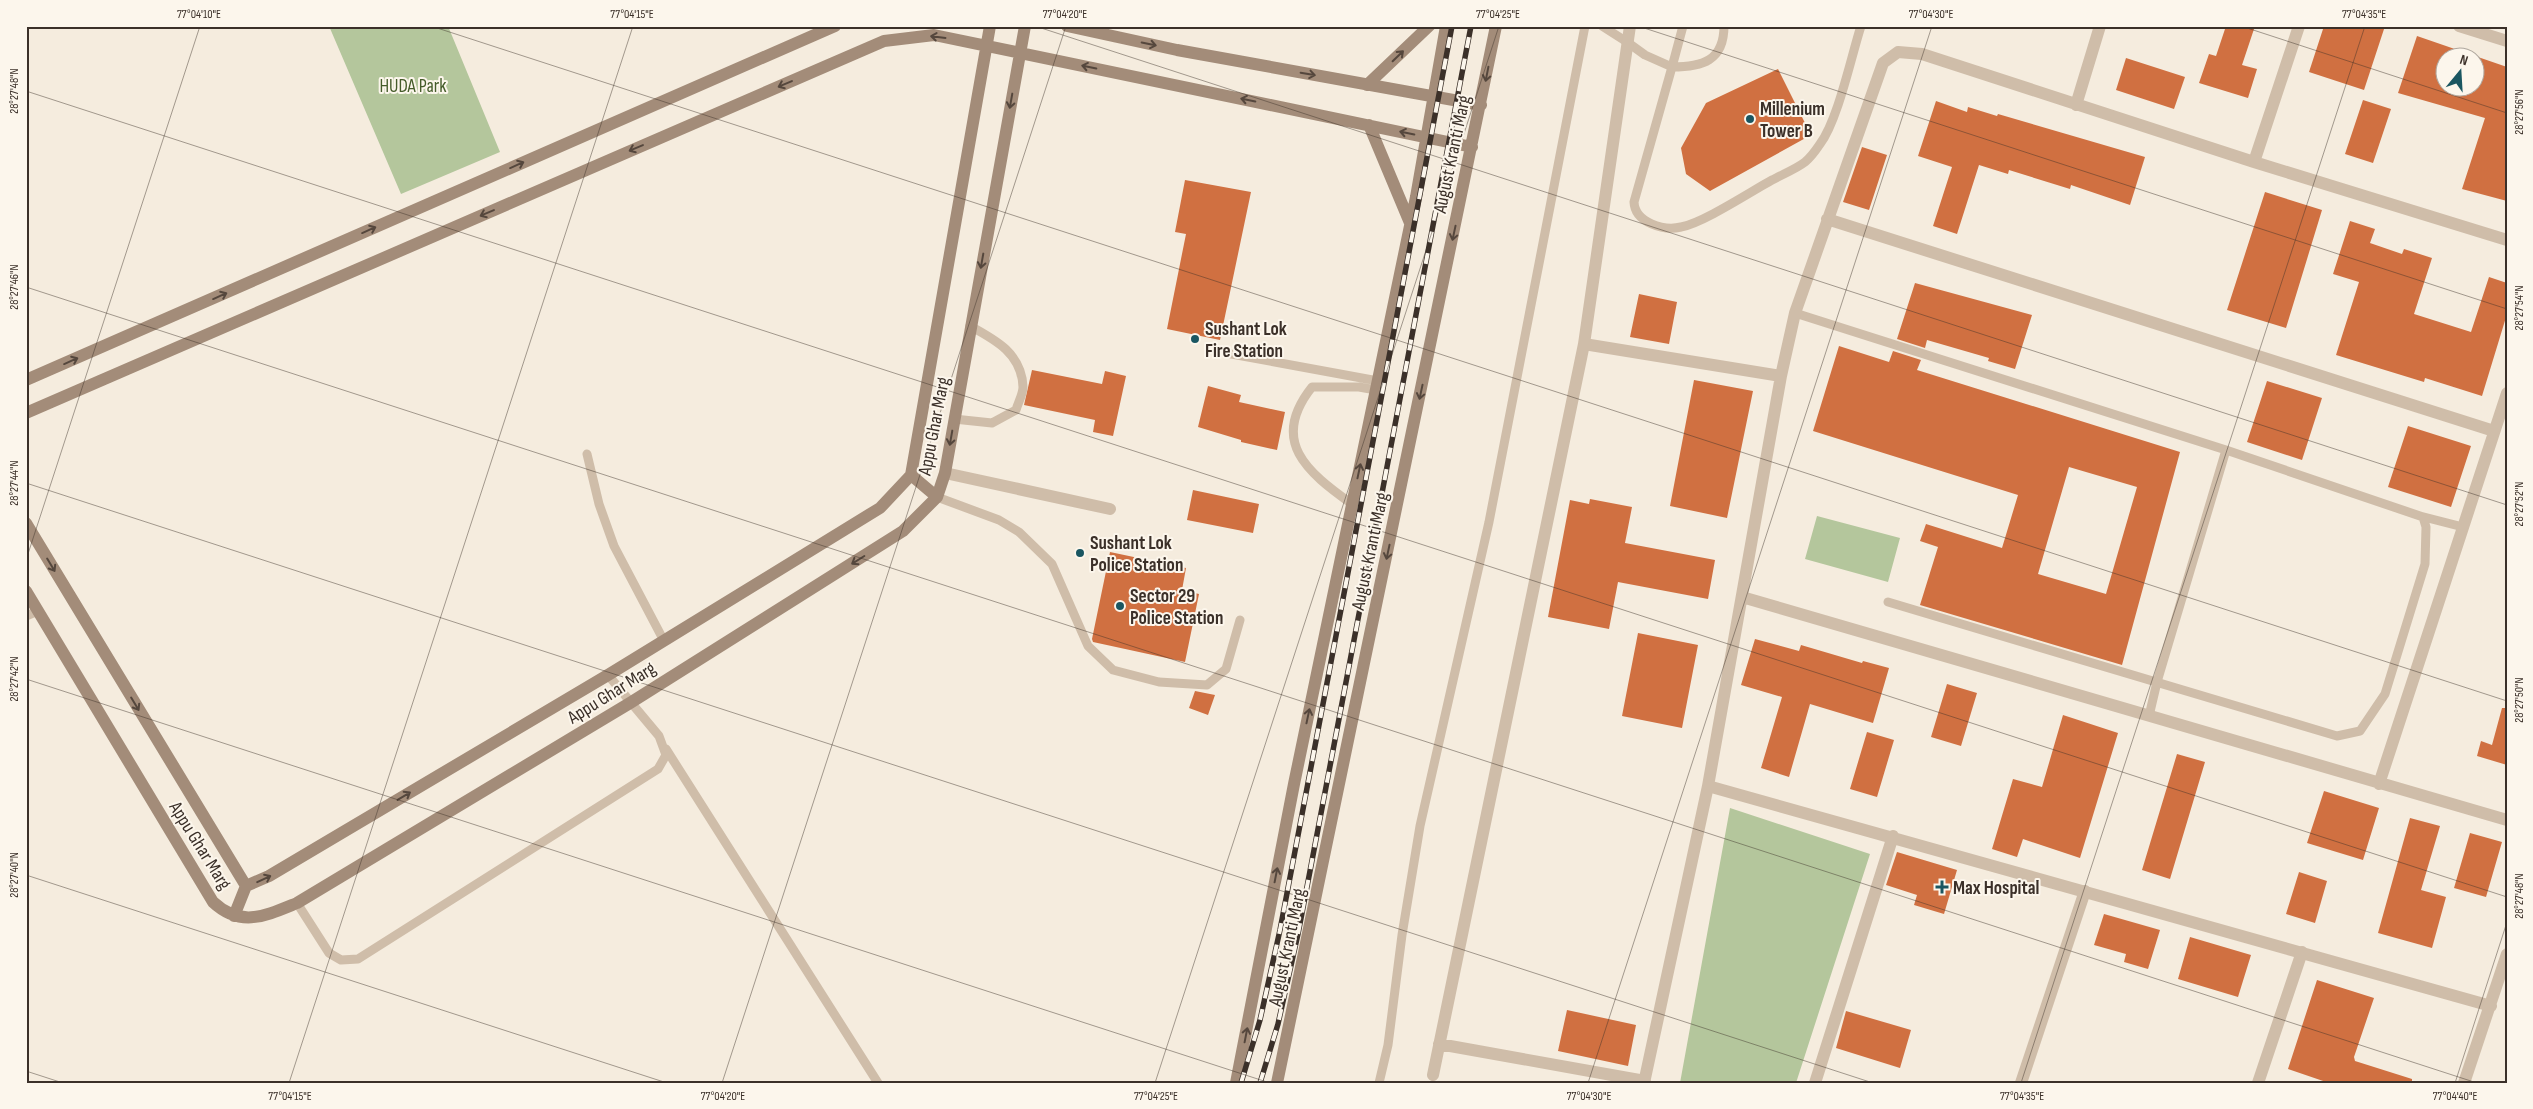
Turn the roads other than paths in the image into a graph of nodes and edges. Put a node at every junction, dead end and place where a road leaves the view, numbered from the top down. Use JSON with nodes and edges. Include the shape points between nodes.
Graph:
{"nodes":[{"id":1,"x":835,"y":26,"type":"edge"},
{"id":2,"x":990,"y":26,"type":"edge"},
{"id":3,"x":1025,"y":26,"type":"edge"},
{"id":4,"x":1067,"y":26,"type":"edge"},
{"id":5,"x":1429,"y":26,"type":"edge"},
{"id":6,"x":1446,"y":26,"type":"edge"},
{"id":7,"x":1496,"y":26,"type":"edge"},
{"id":8,"x":1584,"y":26,"type":"edge"},
{"id":9,"x":1602,"y":26,"type":"edge"},
{"id":10,"x":1630,"y":26,"type":"edge"},
{"id":11,"x":1683,"y":26,"type":"edge"},
{"id":12,"x":1724,"y":26,"type":"edge"},
{"id":13,"x":1861,"y":26,"type":"edge"},
{"id":14,"x":2100,"y":26,"type":"edge"},
{"id":15,"x":2299,"y":26,"type":"edge"},
{"id":16,"x":2459,"y":26,"type":"edge"},
{"id":17,"x":2507,"y":41,"type":"edge"},
{"id":18,"x":1628,"y":42,"type":"junction"},
{"id":19,"x":986,"y":46,"type":"junction"},
{"id":20,"x":1020,"y":53,"type":"junction"},
{"id":21,"x":1672,"y":67,"type":"junction"},
{"id":22,"x":1367,"y":85,"type":"junction"},
{"id":23,"x":1432,"y":97,"type":"junction"},
{"id":24,"x":1481,"y":105,"type":"junction"},
{"id":25,"x":2076,"y":105,"type":"junction"},
{"id":26,"x":1369,"y":125,"type":"junction"},
{"id":27,"x":1426,"y":137,"type":"junction"},
{"id":28,"x":1472,"y":147,"type":"junction"},
{"id":29,"x":2254,"y":162,"type":"junction"},
{"id":30,"x":1827,"y":219,"type":"junction"},
{"id":31,"x":1410,"y":223,"type":"junction"},
{"id":32,"x":2507,"y":240,"type":"edge"},
{"id":33,"x":1795,"y":313,"type":"junction"},
{"id":34,"x":970,"y":326,"type":"junction"},
{"id":35,"x":1584,"y":344,"type":"junction"},
{"id":36,"x":1226,"y":353,"type":"dead end"},
{"id":37,"x":1781,"y":376,"type":"junction"},
{"id":38,"x":26,"y":380,"type":"edge"},
{"id":39,"x":1376,"y":385,"type":"junction"},
{"id":40,"x":2507,"y":393,"type":"edge"},
{"id":41,"x":26,"y":413,"type":"edge"},
{"id":42,"x":954,"y":419,"type":"junction"},
{"id":43,"x":2494,"y":431,"type":"junction"},
{"id":44,"x":2226,"y":450,"type":"junction"},
{"id":45,"x":587,"y":454,"type":"dead end"},
{"id":46,"x":945,"y":472,"type":"junction"},
{"id":47,"x":911,"y":475,"type":"junction"},
{"id":48,"x":937,"y":497,"type":"junction"},
{"id":49,"x":1352,"y":504,"type":"junction"},
{"id":50,"x":1110,"y":509,"type":"dead end"},
{"id":51,"x":2420,"y":516,"type":"junction"},
{"id":52,"x":26,"y":523,"type":"edge"},
{"id":53,"x":2463,"y":527,"type":"junction"},
{"id":54,"x":26,"y":591,"type":"edge"},
{"id":55,"x":1742,"y":597,"type":"junction"},
{"id":56,"x":1888,"y":602,"type":"dead end"},
{"id":57,"x":38,"y":611,"type":"junction"},
{"id":58,"x":26,"y":616,"type":"edge"},
{"id":59,"x":1240,"y":620,"type":"dead end"},
{"id":60,"x":664,"y":640,"type":"junction"},
{"id":61,"x":608,"y":675,"type":"junction"},
{"id":62,"x":2157,"y":682,"type":"junction"},
{"id":63,"x":630,"y":703,"type":"junction"},
{"id":64,"x":2149,"y":716,"type":"junction"},
{"id":65,"x":665,"y":747,"type":"junction"},
{"id":66,"x":2379,"y":784,"type":"junction"},
{"id":67,"x":1708,"y":786,"type":"junction"},
{"id":68,"x":2507,"y":820,"type":"edge"},
{"id":69,"x":1893,"y":836,"type":"junction"},
{"id":70,"x":246,"y":886,"type":"junction"},
{"id":71,"x":2085,"y":890,"type":"junction"},
{"id":72,"x":297,"y":903,"type":"junction"},
{"id":73,"x":234,"y":916,"type":"junction"},
{"id":74,"x":2302,"y":952,"type":"junction"},
{"id":75,"x":2507,"y":954,"type":"edge"},
{"id":76,"x":2491,"y":1006,"type":"junction"},
{"id":77,"x":1439,"y":1044,"type":"junction"},
{"id":78,"x":1431,"y":1079,"type":"edge"},
{"id":79,"x":1645,"y":1082,"type":"edge"},
{"id":80,"x":878,"y":1083,"type":"edge"},
{"id":81,"x":1236,"y":1083,"type":"edge"},
{"id":82,"x":1277,"y":1083,"type":"edge"},
{"id":83,"x":1379,"y":1083,"type":"edge"},
{"id":84,"x":1815,"y":1083,"type":"edge"},
{"id":85,"x":2021,"y":1083,"type":"edge"},
{"id":86,"x":2258,"y":1083,"type":"edge"},
{"id":87,"x":2464,"y":1083,"type":"edge"}],
"edges":[{"from":38,"to":1,"type":"street","one_way":true},
{"from":2,"to":19,"type":"street","name":"Appu Ghar Marg"},
{"from":3,"to":20,"type":"street","name":"Appu Ghar Marg"},
{"from":4,"to":22,"type":"street","one_way":true},
{"from":22,"to":5,"type":"street","one_way":true},
{"from":6,"to":23,"type":"street","name":"August Kranti Marg"},
{"from":7,"to":24,"type":"street","name":"August Kranti Marg","one_way":true},
{"from":8,"to":83,"type":"lane","via":[[1491,513],[1420,826],[1388,1045]]},
{"from":9,"to":18,"type":"lane"},
{"from":10,"to":18,"type":"street"},
{"from":11,"to":21,"type":"lane"},
{"from":12,"to":21,"type":"lane","via":[[1716,55],[1693,67]]},
{"from":13,"to":21,"type":"lane","via":[[1832,120],[1821,144],[1805,162],[1704,217],[1683,227],[1669,228],[1644,219],[1636,213],[1634,202]]},
{"from":14,"to":25,"type":"street"},
{"from":15,"to":29,"type":"street"},
{"from":16,"to":17,"type":"street"},
{"from":18,"to":21,"type":"lane","via":[[1644,55]]},
{"from":18,"to":35,"type":"street"},
{"from":19,"to":20,"type":"street"},
{"from":19,"to":41,"type":"street","one_way":true,"via":[[934,35],[884,42]]},
{"from":19,"to":47,"type":"street","name":"Appu Ghar Marg"},
{"from":26,"to":20,"type":"street","one_way":true},
{"from":20,"to":34,"type":"street","name":"Appu Ghar Marg","one_way":true},
{"from":22,"to":23,"type":"street"},
{"from":23,"to":24,"type":"street"},
{"from":23,"to":27,"type":"street","name":"August Kranti Marg"},
{"from":24,"to":28,"type":"street","name":"August Kranti Marg"},
{"from":25,"to":29,"type":"street"},
{"from":25,"to":30,"type":"street","via":[[1922,54],[1898,52],[1883,63]]},
{"from":27,"to":26,"type":"street","one_way":true},
{"from":26,"to":31,"type":"street"},
{"from":27,"to":28,"type":"street"},
{"from":27,"to":31,"type":"street","name":"August Kranti Marg"},
{"from":28,"to":82,"type":"street","name":"August Kranti Marg","one_way":true},
{"from":29,"to":32,"type":"street"},
{"from":30,"to":33,"type":"street"},
{"from":30,"to":43,"type":"street"},
{"from":31,"to":39,"type":"street","name":"August Kranti Marg"},
{"from":33,"to":37,"type":"street"},
{"from":33,"to":44,"type":"lane"},
{"from":34,"to":42,"type":"street","name":"Appu Ghar Marg"},
{"from":34,"to":42,"type":"lane","via":[[1000,342],[1017,364],[1023,388],[1016,410],[992,423]]},
{"from":35,"to":37,"type":"street"},
{"from":35,"to":77,"type":"street"},
{"from":36,"to":39,"type":"lane"},
{"from":37,"to":55,"type":"street"},
{"from":49,"to":39,"type":"street","name":"August Kranti Marg","one_way":true},
{"from":39,"to":49,"type":"lane","via":[[1312,387],[1300,403],[1294,419],[1293,441],[1302,461],[1327,486]]},
{"from":40,"to":43,"type":"street"},
{"from":42,"to":46,"type":"street","name":"Appu Ghar Marg","one_way":true},
{"from":43,"to":53,"type":"street"},
{"from":44,"to":51,"type":"lane"},
{"from":44,"to":62,"type":"lane"},
{"from":45,"to":60,"type":"lane","via":[[599,504],[614,546]]},
{"from":46,"to":48,"type":"street","name":"Appu Ghar Marg"},
{"from":46,"to":50,"type":"street"},
{"from":47,"to":48,"type":"street"},
{"from":47,"to":60,"type":"street","name":"Appu Ghar Marg","via":[[880,508]]},
{"from":48,"to":59,"type":"lane","via":[[999,520],[1019,532],[1052,564],[1088,646],[1113,670],[1159,682],[1208,686],[1226,669]]},
{"from":48,"to":63,"type":"street","name":"Appu Ghar Marg","one_way":true,"via":[[903,531]]},
{"from":81,"to":49,"type":"street","name":"August Kranti Marg","one_way":true},
{"from":51,"to":53,"type":"lane"},
{"from":51,"to":62,"type":"lane","via":[[2426,527],[2425,564],[2385,694],[2360,731],[2337,736]]},
{"from":52,"to":70,"type":"street","name":"Appu Ghar Marg","one_way":true},
{"from":53,"to":66,"type":"street"},
{"from":54,"to":57,"type":"street","name":"Appu Ghar Marg"},
{"from":55,"to":64,"type":"street"},
{"from":55,"to":67,"type":"street"},
{"from":56,"to":62,"type":"lane"},
{"from":57,"to":58,"type":"lane"},
{"from":57,"to":73,"type":"street","name":"Appu Ghar Marg","via":[[213,902]]},
{"from":60,"to":61,"type":"street","name":"Appu Ghar Marg"},
{"from":61,"to":63,"type":"lane"},
{"from":70,"to":61,"type":"street","name":"Appu Ghar Marg","one_way":true,"via":[[269,876]]},
{"from":62,"to":64,"type":"lane"},
{"from":63,"to":65,"type":"lane"},
{"from":63,"to":72,"type":"street","name":"Appu Ghar Marg"},
{"from":64,"to":66,"type":"street"},
{"from":65,"to":72,"type":"lane","via":[[666,755],[658,769],[358,959],[341,960],[329,953]]},
{"from":65,"to":80,"type":"lane"},
{"from":66,"to":68,"type":"street"},
{"from":67,"to":69,"type":"street"},
{"from":67,"to":79,"type":"street"},
{"from":69,"to":71,"type":"street"},
{"from":69,"to":84,"type":"street"},
{"from":70,"to":73,"type":"street"},
{"from":71,"to":74,"type":"street"},
{"from":71,"to":85,"type":"street"},
{"from":72,"to":73,"type":"street","name":"Appu Ghar Marg","via":[[270,914]]},
{"from":74,"to":76,"type":"street"},
{"from":74,"to":86,"type":"street"},
{"from":75,"to":76,"type":"street"},
{"from":76,"to":87,"type":"street"},
{"from":77,"to":78,"type":"street"},
{"from":77,"to":79,"type":"street"}]}
